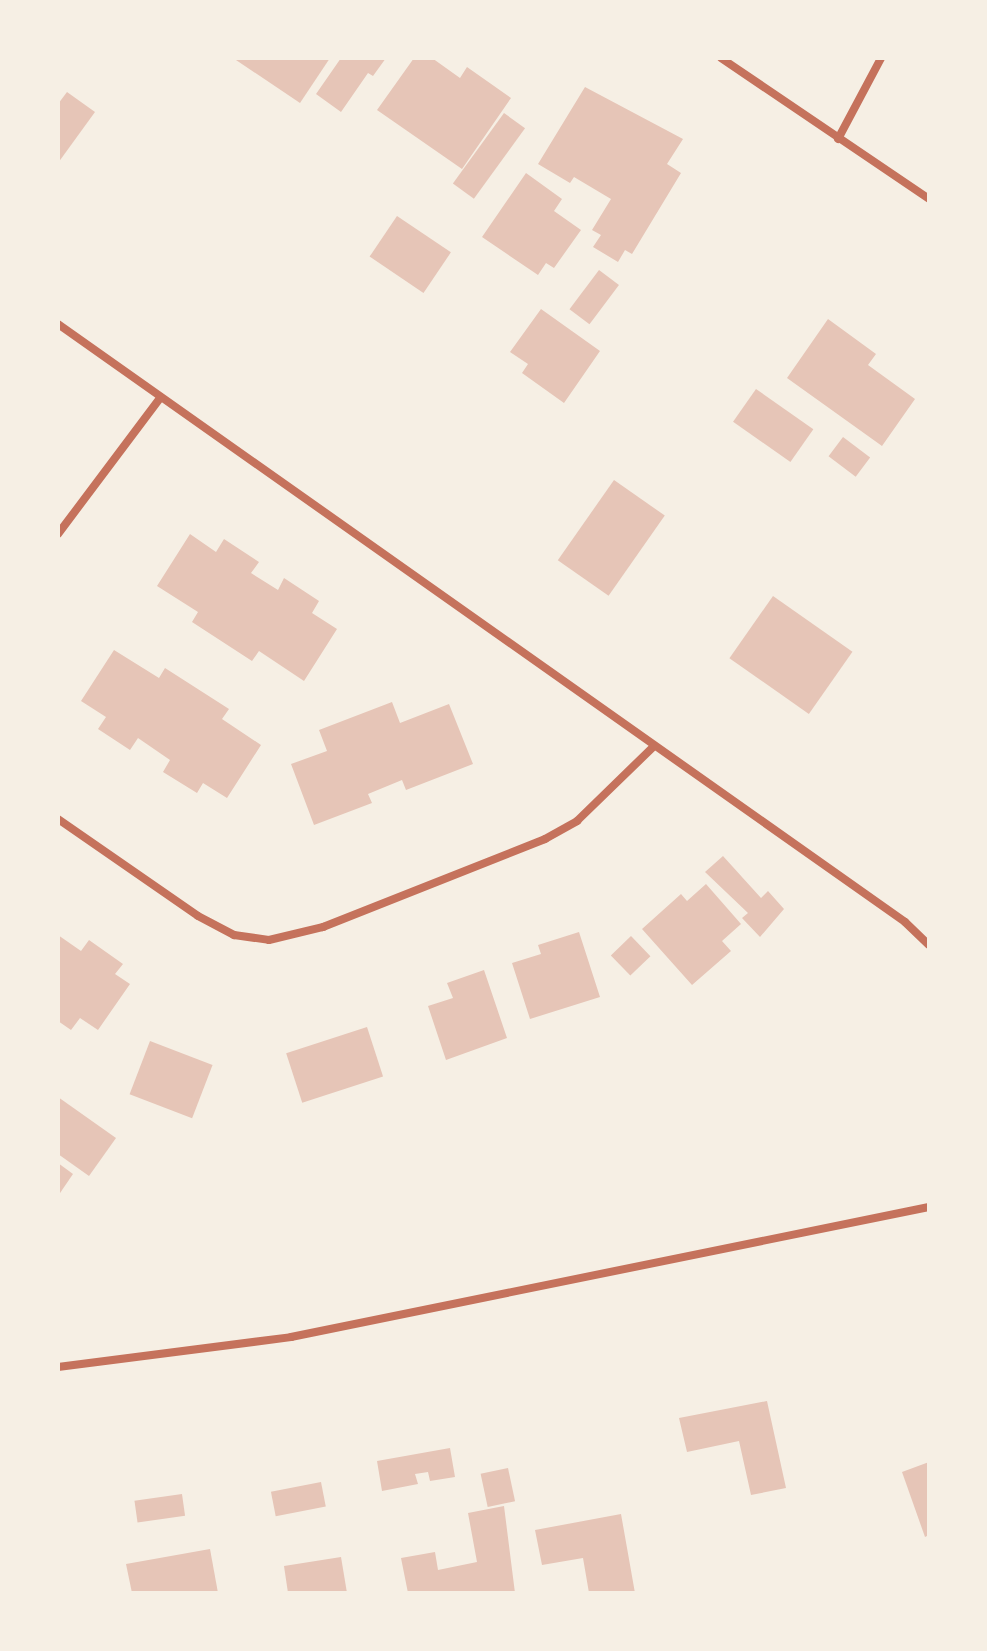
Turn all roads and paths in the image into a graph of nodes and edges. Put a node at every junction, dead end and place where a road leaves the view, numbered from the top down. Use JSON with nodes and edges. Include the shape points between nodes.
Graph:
{"nodes":[{"id":1,"x":721,"y":58,"type":"edge"},
{"id":2,"x":881,"y":58,"type":"edge"},
{"id":3,"x":838,"y":139,"type":"junction"},
{"id":4,"x":929,"y":199,"type":"edge"},
{"id":5,"x":58,"y":324,"type":"edge"},
{"id":6,"x":161,"y":397,"type":"junction"},
{"id":7,"x":58,"y":534,"type":"edge"},
{"id":8,"x":653,"y":747,"type":"junction"},
{"id":9,"x":58,"y":819,"type":"edge"},
{"id":10,"x":929,"y":945,"type":"edge"},
{"id":11,"x":929,"y":1207,"type":"edge"},
{"id":12,"x":58,"y":1367,"type":"edge"}],
"edges":[{"from":1,"to":3,"type":"street"},
{"from":2,"to":3,"type":"street"},
{"from":3,"to":4,"type":"street"},
{"from":5,"to":6,"type":"street"},
{"from":6,"to":7,"type":"street"},
{"from":6,"to":8,"type":"street"},
{"from":8,"to":9,"type":"street","via":[[577,821],[545,839],[323,927],[269,940],[234,935],[198,916]]},
{"from":8,"to":10,"type":"street","via":[[905,922]]},
{"from":11,"to":12,"type":"street","via":[[291,1337]]}]}
